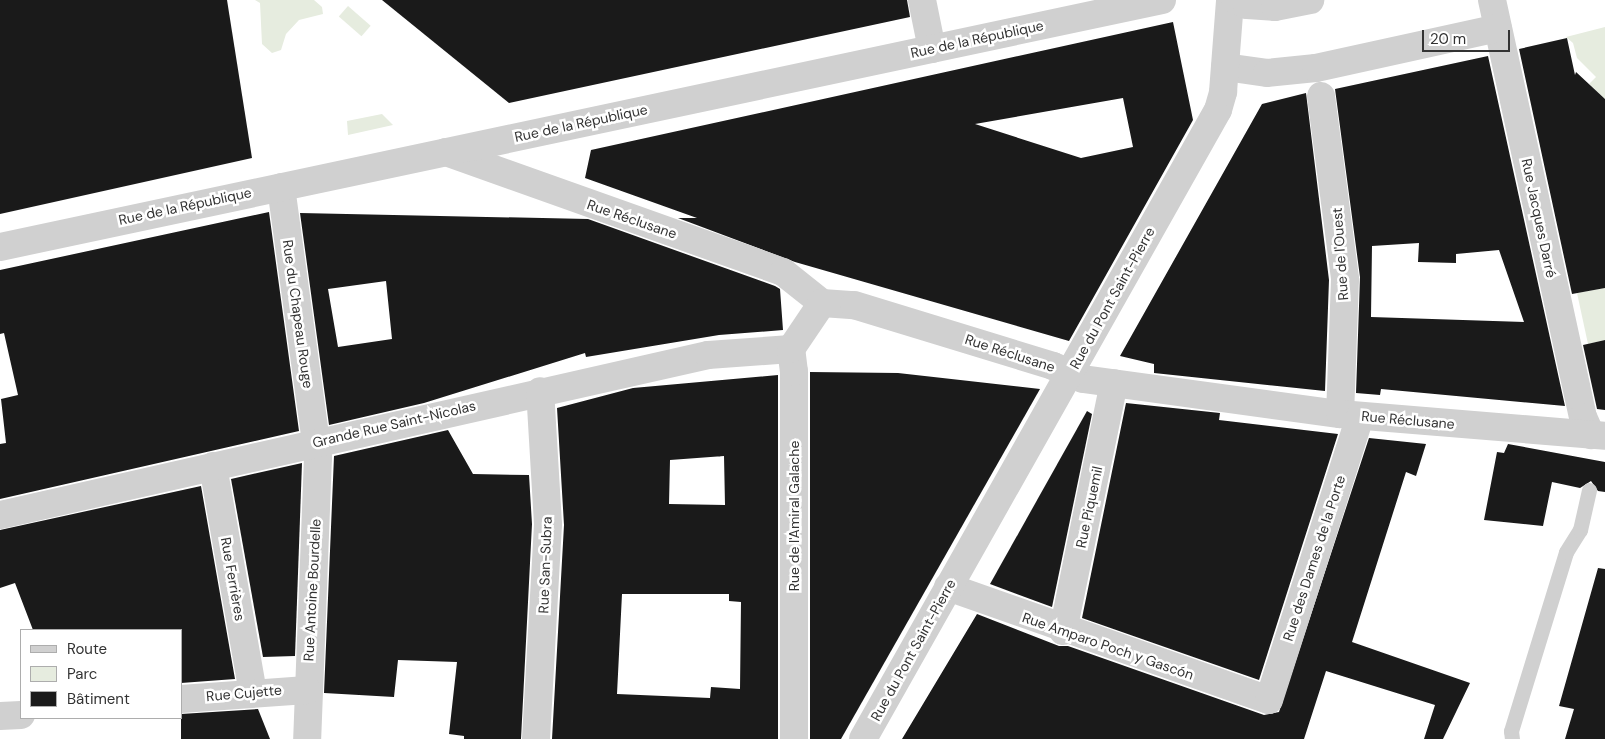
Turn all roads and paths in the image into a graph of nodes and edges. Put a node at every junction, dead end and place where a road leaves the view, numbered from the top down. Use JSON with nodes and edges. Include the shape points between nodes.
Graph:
{"nodes":[{"id":1,"x":922,"y":0,"type":"edge"},
{"id":2,"x":1162,"y":0,"type":"edge"},
{"id":3,"x":1230,"y":0,"type":"edge"},
{"id":4,"x":1235,"y":0,"type":"edge"},
{"id":5,"x":1310,"y":0,"type":"edge"},
{"id":6,"x":1492,"y":0,"type":"edge"},
{"id":7,"x":1498,"y":28,"type":"junction"},
{"id":8,"x":932,"y":48,"type":"junction"},
{"id":9,"x":1225,"y":66,"type":"junction"},
{"id":10,"x":1321,"y":96,"type":"dead end"},
{"id":11,"x":446,"y":152,"type":"junction"},
{"id":12,"x":281,"y":186,"type":"junction"},
{"id":13,"x":0,"y":247,"type":"edge"},
{"id":14,"x":822,"y":303,"type":"junction"},
{"id":15,"x":791,"y":349,"type":"junction"},
{"id":16,"x":1069,"y":374,"type":"junction"},
{"id":17,"x":1114,"y":383,"type":"junction"},
{"id":18,"x":540,"y":392,"type":"junction"},
{"id":19,"x":1350,"y":415,"type":"junction"},
{"id":20,"x":1598,"y":436,"type":"edge"},
{"id":21,"x":316,"y":441,"type":"junction"},
{"id":22,"x":213,"y":466,"type":"junction"},
{"id":23,"x":1589,"y":490,"type":"dead end"},
{"id":24,"x":0,"y":515,"type":"edge"},
{"id":25,"x":948,"y":588,"type":"junction"},
{"id":26,"x":1062,"y":630,"type":"junction"},
{"id":27,"x":307,"y":690,"type":"junction"},
{"id":28,"x":253,"y":692,"type":"junction"},
{"id":29,"x":182,"y":700,"type":"edge"},
{"id":30,"x":1269,"y":700,"type":"joint"},
{"id":31,"x":20,"y":715,"type":"edge"},
{"id":32,"x":0,"y":716,"type":"edge"},
{"id":33,"x":307,"y":739,"type":"edge"},
{"id":34,"x":536,"y":739,"type":"edge"},
{"id":35,"x":794,"y":739,"type":"edge"},
{"id":36,"x":863,"y":739,"type":"edge"},
{"id":37,"x":1512,"y":739,"type":"edge"}],
"edges":[{"from":1,"to":8,"type":"street"},
{"from":2,"to":8,"type":"street","name":"Rue de la République"},
{"from":3,"to":9,"type":"street","name":"Rue du Pont Saint-Pierre"},
{"from":4,"to":5,"type":"street","via":[[1247,5],[1275,7]]},
{"from":6,"to":7,"type":"street","name":"Rue Jacques Darré"},
{"from":7,"to":9,"type":"street","via":[[1316,68],[1267,73]]},
{"from":7,"to":20,"type":"street","name":"Rue Jacques Darré","via":[[1583,417]]},
{"from":8,"to":11,"type":"street","name":"Rue de la République"},
{"from":9,"to":16,"type":"street","name":"Rue du Pont Saint-Pierre","via":[[1218,110]]},
{"from":10,"to":19,"type":"street","name":"Rue de l'Ouest","via":[[1345,279]]},
{"from":11,"to":12,"type":"street","name":"Rue de la République"},
{"from":11,"to":14,"type":"street","name":"Rue Réclusane","via":[[783,272]]},
{"from":12,"to":13,"type":"street","name":"Rue de la République"},
{"from":12,"to":21,"type":"street","name":"Rue du Chapeau Rouge"},
{"from":14,"to":15,"type":"street"},
{"from":14,"to":16,"type":"street","name":"Rue Réclusane","via":[[854,305]]},
{"from":15,"to":18,"type":"street","name":"Grande Rue Saint-Nicolas","via":[[708,355]]},
{"from":15,"to":35,"type":"street","name":"Rue de l'Amiral Galache","via":[[794,372]]},
{"from":16,"to":17,"type":"street","name":"Rue Réclusane"},
{"from":16,"to":25,"type":"street","name":"Rue du Pont Saint-Pierre"},
{"from":17,"to":19,"type":"street","name":"Rue Réclusane"},
{"from":17,"to":26,"type":"street","name":"Rue Piquemil"},
{"from":18,"to":21,"type":"street","name":"Grande Rue Saint-Nicolas"},
{"from":18,"to":34,"type":"street","name":"Rue San-Subra","via":[[548,524]]},
{"from":19,"to":20,"type":"street","name":"Rue Réclusane"},
{"from":19,"to":30,"type":"street","name":"Rue des Dames de la Porte"},
{"from":21,"to":22,"type":"street","name":"Grande Rue Saint-Nicolas"},
{"from":21,"to":27,"type":"street","name":"Rue Antoine Bourdelle","via":[[318,489]]},
{"from":22,"to":24,"type":"street","name":"Grande Rue Saint-Nicolas"},
{"from":22,"to":28,"type":"street","name":"Rue Ferrières"},
{"from":23,"to":37,"type":"lane","via":[[1580,530],[1566,552]]},
{"from":25,"to":26,"type":"street","name":"Rue Amparo Poch y Gascón"},
{"from":25,"to":36,"type":"street","name":"Rue du Pont Saint-Pierre"},
{"from":26,"to":30,"type":"street","name":"Rue Amparo Poch y Gascón"},
{"from":27,"to":28,"type":"street","name":"Rue Cujette"},
{"from":27,"to":33,"type":"street","name":"Rue Antoine Bourdelle"},
{"from":28,"to":29,"type":"street","name":"Rue Cujette"},
{"from":31,"to":32,"type":"street"}]}
